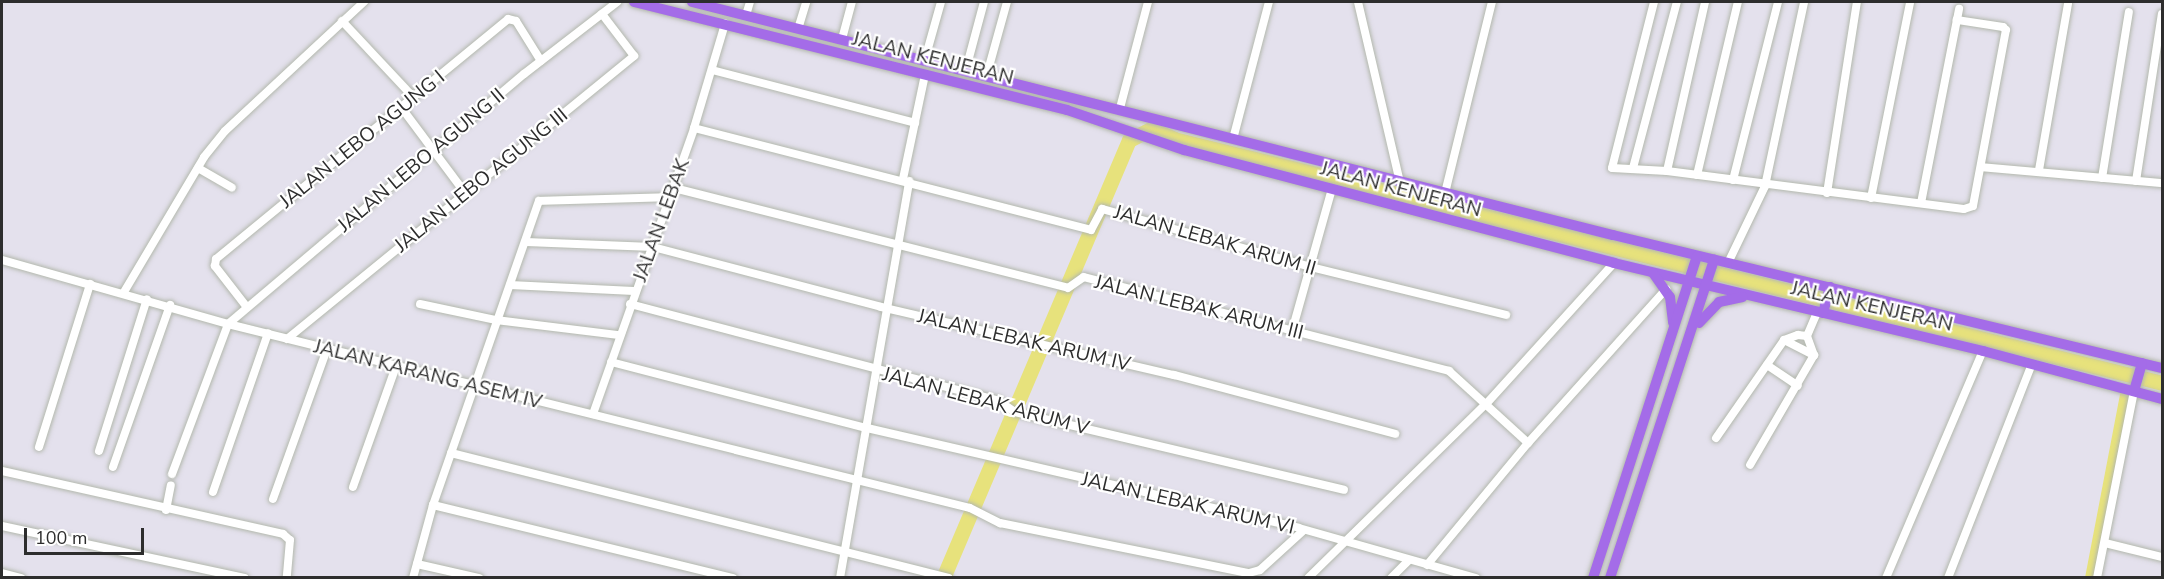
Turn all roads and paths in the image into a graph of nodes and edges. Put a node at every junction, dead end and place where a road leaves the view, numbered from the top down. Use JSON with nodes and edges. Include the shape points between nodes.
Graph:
{"nodes":[{"id":1,"x":364,"y":2,"type":"edge"},
{"id":2,"x":617,"y":2,"type":"edge"},
{"id":3,"x":634,"y":2,"type":"edge"},
{"id":4,"x":692,"y":2,"type":"edge"},
{"id":5,"x":750,"y":2,"type":"edge"},
{"id":6,"x":806,"y":2,"type":"edge"},
{"id":7,"x":852,"y":2,"type":"edge"},
{"id":8,"x":941,"y":2,"type":"edge"},
{"id":9,"x":984,"y":2,"type":"edge"},
{"id":10,"x":1007,"y":2,"type":"edge"},
{"id":11,"x":1148,"y":2,"type":"edge"},
{"id":12,"x":1269,"y":2,"type":"edge"},
{"id":13,"x":1358,"y":2,"type":"edge"},
{"id":14,"x":1492,"y":2,"type":"edge"},
{"id":15,"x":1654,"y":2,"type":"edge"},
{"id":16,"x":1677,"y":2,"type":"edge"},
{"id":17,"x":1705,"y":2,"type":"edge"},
{"id":18,"x":1738,"y":2,"type":"edge"},
{"id":19,"x":1778,"y":2,"type":"edge"},
{"id":20,"x":1804,"y":2,"type":"edge"},
{"id":21,"x":1857,"y":2,"type":"edge"},
{"id":22,"x":1910,"y":2,"type":"edge"},
{"id":23,"x":2067,"y":3,"type":"dead end"},
{"id":24,"x":1959,"y":9,"type":"dead end"},
{"id":25,"x":2129,"y":12,"type":"dead end"},
{"id":26,"x":602,"y":14,"type":"junction"},
{"id":27,"x":2163,"y":14,"type":"edge"},
{"id":28,"x":746,"y":15,"type":"junction"},
{"id":29,"x":1957,"y":20,"type":"junction"},
{"id":30,"x":342,"y":21,"type":"junction"},
{"id":31,"x":725,"y":24,"type":"junction"},
{"id":32,"x":798,"y":29,"type":"junction"},
{"id":33,"x":842,"y":39,"type":"junction"},
{"id":34,"x":863,"y":45,"type":"junction"},
{"id":35,"x":881,"y":49,"type":"junction"},
{"id":36,"x":859,"y":58,"type":"junction"},
{"id":37,"x":925,"y":59,"type":"junction"},
{"id":38,"x":541,"y":61,"type":"junction"},
{"id":39,"x":878,"y":63,"type":"junction"},
{"id":40,"x":966,"y":69,"type":"junction"},
{"id":41,"x":712,"y":70,"type":"junction"},
{"id":42,"x":987,"y":74,"type":"junction"},
{"id":43,"x":926,"y":75,"type":"junction"},
{"id":44,"x":413,"y":97,"type":"junction"},
{"id":45,"x":401,"y":107,"type":"junction"},
{"id":46,"x":1120,"y":108,"type":"junction"},
{"id":47,"x":915,"y":123,"type":"junction"},
{"id":48,"x":694,"y":128,"type":"junction"},
{"id":49,"x":1233,"y":139,"type":"junction"},
{"id":50,"x":431,"y":152,"type":"junction"},
{"id":51,"x":1981,"y":167,"type":"junction"},
{"id":52,"x":198,"y":168,"type":"junction"},
{"id":53,"x":1633,"y":168,"type":"junction"},
{"id":54,"x":2039,"y":170,"type":"junction"},
{"id":55,"x":1667,"y":171,"type":"junction"},
{"id":56,"x":1697,"y":175,"type":"junction"},
{"id":57,"x":2102,"y":178,"type":"junction"},
{"id":58,"x":906,"y":180,"type":"junction"},
{"id":59,"x":1734,"y":180,"type":"junction"},
{"id":60,"x":2136,"y":181,"type":"junction"},
{"id":61,"x":1400,"y":182,"type":"junction"},
{"id":62,"x":2163,"y":183,"type":"edge"},
{"id":63,"x":1765,"y":186,"type":"junction"},
{"id":64,"x":232,"y":188,"type":"dead end"},
{"id":65,"x":1332,"y":189,"type":"junction"},
{"id":66,"x":465,"y":193,"type":"junction"},
{"id":67,"x":672,"y":193,"type":"junction"},
{"id":68,"x":1445,"y":193,"type":"junction"},
{"id":69,"x":1827,"y":194,"type":"junction"},
{"id":70,"x":1871,"y":198,"type":"junction"},
{"id":71,"x":1921,"y":203,"type":"junction"},
{"id":72,"x":526,"y":242,"type":"junction"},
{"id":73,"x":897,"y":246,"type":"junction"},
{"id":74,"x":653,"y":247,"type":"junction"},
{"id":75,"x":1696,"y":258,"type":"junction"},
{"id":76,"x":2,"y":260,"type":"edge"},
{"id":77,"x":1713,"y":262,"type":"junction"},
{"id":78,"x":1614,"y":263,"type":"junction"},
{"id":79,"x":1728,"y":263,"type":"junction"},
{"id":80,"x":1311,"y":267,"type":"junction"},
{"id":81,"x":1652,"y":273,"type":"junction"},
{"id":82,"x":1689,"y":279,"type":"junction"},
{"id":83,"x":1708,"y":283,"type":"junction"},
{"id":84,"x":90,"y":284,"type":"junction"},
{"id":85,"x":510,"y":285,"type":"junction"},
{"id":86,"x":1666,"y":289,"type":"junction"},
{"id":87,"x":634,"y":291,"type":"junction"},
{"id":88,"x":1829,"y":291,"type":"junction"},
{"id":89,"x":124,"y":292,"type":"junction"},
{"id":90,"x":1748,"y":296,"type":"junction"},
{"id":91,"x":147,"y":299,"type":"junction"},
{"id":92,"x":420,"y":304,"type":"dead end"},
{"id":93,"x":630,"y":304,"type":"junction"},
{"id":94,"x":170,"y":305,"type":"junction"},
{"id":95,"x":246,"y":306,"type":"junction"},
{"id":96,"x":887,"y":308,"type":"junction"},
{"id":97,"x":1821,"y":311,"type":"junction"},
{"id":98,"x":1506,"y":315,"type":"dead end"},
{"id":99,"x":496,"y":320,"type":"junction"},
{"id":100,"x":228,"y":324,"type":"junction"},
{"id":101,"x":1694,"y":330,"type":"junction"},
{"id":102,"x":1292,"y":331,"type":"junction"},
{"id":103,"x":268,"y":333,"type":"junction"},
{"id":104,"x":1673,"y":333,"type":"junction"},
{"id":105,"x":619,"y":335,"type":"junction"},
{"id":106,"x":1807,"y":336,"type":"junction"},
{"id":107,"x":287,"y":339,"type":"junction"},
{"id":108,"x":1784,"y":340,"type":"junction"},
{"id":109,"x":327,"y":349,"type":"junction"},
{"id":110,"x":1983,"y":351,"type":"junction"},
{"id":111,"x":1814,"y":355,"type":"junction"},
{"id":112,"x":611,"y":362,"type":"junction"},
{"id":113,"x":2032,"y":364,"type":"junction"},
{"id":114,"x":1767,"y":365,"type":"junction"},
{"id":115,"x":396,"y":366,"type":"junction"},
{"id":116,"x":2141,"y":366,"type":"junction"},
{"id":117,"x":2163,"y":368,"type":"edge"},
{"id":118,"x":876,"y":370,"type":"junction"},
{"id":119,"x":1798,"y":386,"type":"junction"},
{"id":120,"x":476,"y":387,"type":"junction"},
{"id":121,"x":2135,"y":389,"type":"junction"},
{"id":122,"x":2163,"y":399,"type":"edge"},
{"id":123,"x":1487,"y":403,"type":"junction"},
{"id":124,"x":593,"y":414,"type":"junction"},
{"id":125,"x":867,"y":428,"type":"junction"},
{"id":126,"x":1395,"y":434,"type":"dead end"},
{"id":127,"x":1716,"y":438,"type":"dead end"},
{"id":128,"x":1528,"y":443,"type":"junction"},
{"id":129,"x":39,"y":447,"type":"dead end"},
{"id":130,"x":99,"y":451,"type":"dead end"},
{"id":131,"x":452,"y":453,"type":"junction"},
{"id":132,"x":1750,"y":465,"type":"dead end"},
{"id":133,"x":113,"y":467,"type":"dead end"},
{"id":134,"x":2,"y":471,"type":"edge"},
{"id":135,"x":171,"y":474,"type":"dead end"},
{"id":136,"x":857,"y":478,"type":"junction"},
{"id":137,"x":171,"y":485,"type":"dead end"},
{"id":138,"x":353,"y":487,"type":"dead end"},
{"id":139,"x":1344,"y":490,"type":"dead end"},
{"id":140,"x":213,"y":492,"type":"dead end"},
{"id":141,"x":273,"y":499,"type":"dead end"},
{"id":142,"x":433,"y":505,"type":"junction"},
{"id":143,"x":166,"y":510,"type":"junction"},
{"id":144,"x":2,"y":526,"type":"edge"},
{"id":145,"x":1304,"y":530,"type":"junction"},
{"id":146,"x":1347,"y":542,"type":"junction"},
{"id":147,"x":2105,"y":543,"type":"junction"},
{"id":148,"x":845,"y":552,"type":"junction"},
{"id":149,"x":2163,"y":557,"type":"edge"},
{"id":150,"x":1409,"y":560,"type":"junction"},
{"id":151,"x":417,"y":564,"type":"junction"},
{"id":152,"x":1427,"y":565,"type":"junction"},
{"id":153,"x":2,"y":573,"type":"edge"},
{"id":154,"x":946,"y":577,"type":"edge"},
{"id":155,"x":21,"y":578,"type":"edge"},
{"id":156,"x":244,"y":578,"type":"edge"},
{"id":157,"x":287,"y":578,"type":"edge"},
{"id":158,"x":413,"y":578,"type":"edge"},
{"id":159,"x":479,"y":578,"type":"edge"},
{"id":160,"x":734,"y":578,"type":"edge"},
{"id":161,"x":840,"y":578,"type":"edge"},
{"id":162,"x":1308,"y":578,"type":"edge"},
{"id":163,"x":1391,"y":578,"type":"edge"},
{"id":164,"x":1476,"y":578,"type":"edge"},
{"id":165,"x":1593,"y":578,"type":"edge"},
{"id":166,"x":1610,"y":578,"type":"edge"},
{"id":167,"x":1886,"y":578,"type":"edge"},
{"id":168,"x":1947,"y":578,"type":"edge"},
{"id":169,"x":2097,"y":578,"type":"edge"}],
"edges":[{"from":1,"to":30,"type":"street"},
{"from":2,"to":26,"type":"street","name":"JALAN LEBO AGUNG II"},
{"from":3,"to":31,"type":"main road","name":"JALAN KENJERAN"},
{"from":4,"to":28,"type":"main road","name":"JALAN KENJERAN"},
{"from":5,"to":28,"type":"street"},
{"from":6,"to":32,"type":"street"},
{"from":7,"to":33,"type":"street"},
{"from":8,"to":37,"type":"street"},
{"from":9,"to":40,"type":"street"},
{"from":10,"to":42,"type":"street"},
{"from":11,"to":46,"type":"street"},
{"from":12,"to":49,"type":"street"},
{"from":13,"to":61,"type":"street"},
{"from":14,"to":68,"type":"street"},
{"from":15,"to":53,"type":"street","via":[[1612,168]]},
{"from":16,"to":53,"type":"street"},
{"from":17,"to":55,"type":"street"},
{"from":18,"to":56,"type":"street"},
{"from":19,"to":59,"type":"street"},
{"from":20,"to":63,"type":"street"},
{"from":21,"to":69,"type":"street"},
{"from":22,"to":70,"type":"street"},
{"from":23,"to":54,"type":"street"},
{"from":24,"to":29,"type":"street"},
{"from":25,"to":57,"type":"street"},
{"from":26,"to":38,"type":"street","name":"JALAN LEBO AGUNG II"},
{"from":26,"to":66,"type":"street","name":"JALAN LEBO AGUNG III","via":[[634,56]]},
{"from":27,"to":60,"type":"street"},
{"from":28,"to":32,"type":"main road","name":"JALAN KENJERAN"},
{"from":29,"to":51,"type":"street","via":[[2006,30]]},
{"from":29,"to":71,"type":"street"},
{"from":30,"to":44,"type":"street"},
{"from":30,"to":52,"type":"street","via":[[225,130]]},
{"from":31,"to":36,"type":"main road","name":"JALAN KENJERAN"},
{"from":31,"to":41,"type":"street","name":"JALAN LEBAK"},
{"from":32,"to":33,"type":"main road","name":"JALAN KENJERAN"},
{"from":33,"to":34,"type":"main road","name":"JALAN KENJERAN"},
{"from":34,"to":35,"type":"main road","name":"JALAN KENJERAN"},
{"from":34,"to":36,"type":"main road"},
{"from":35,"to":37,"type":"main road","name":"JALAN KENJERAN"},
{"from":35,"to":39,"type":"main road"},
{"from":36,"to":39,"type":"main road","name":"JALAN KENJERAN"},
{"from":37,"to":40,"type":"main road","name":"JALAN KENJERAN"},
{"from":38,"to":44,"type":"street","name":"JALAN LEBO AGUNG I","via":[[516,21],[508,19]]},
{"from":38,"to":50,"type":"street","name":"JALAN LEBO AGUNG II"},
{"from":39,"to":43,"type":"main road","name":"JALAN KENJERAN"},
{"from":40,"to":42,"type":"main road","name":"JALAN KENJERAN"},
{"from":41,"to":47,"type":"street"},
{"from":41,"to":48,"type":"street","name":"JALAN LEBAK"},
{"from":42,"to":46,"type":"main road","name":"JALAN KENJERAN"},
{"from":43,"to":47,"type":"street"},
{"from":43,"to":65,"type":"main road","name":"JALAN KENJERAN","via":[[1067,111]]},
{"from":44,"to":45,"type":"street","name":"JALAN LEBO AGUNG I"},
{"from":45,"to":50,"type":"street"},
{"from":45,"to":95,"type":"street","name":"JALAN LEBO AGUNG I","via":[[216,259],[215,266]]},
{"from":46,"to":49,"type":"main road","name":"JALAN KENJERAN"},
{"from":47,"to":58,"type":"street"},
{"from":48,"to":58,"type":"street","name":"JALAN LEBAK ARUM II"},
{"from":48,"to":67,"type":"street","name":"JALAN LEBAK"},
{"from":49,"to":61,"type":"main road","name":"JALAN KENJERAN"},
{"from":50,"to":66,"type":"street"},
{"from":50,"to":95,"type":"street","name":"JALAN LEBO AGUNG II"},
{"from":51,"to":54,"type":"street"},
{"from":51,"to":71,"type":"street","via":[[1972,207]]},
{"from":52,"to":64,"type":"street"},
{"from":52,"to":89,"type":"street"},
{"from":53,"to":55,"type":"street"},
{"from":54,"to":57,"type":"street"},
{"from":55,"to":56,"type":"street"},
{"from":56,"to":59,"type":"street"},
{"from":57,"to":60,"type":"street"},
{"from":58,"to":73,"type":"street"},
{"from":58,"to":80,"type":"street","name":"JALAN LEBAK ARUM II","via":[[1090,230],[1102,209]]},
{"from":59,"to":63,"type":"street"},
{"from":60,"to":62,"type":"street"},
{"from":61,"to":68,"type":"main road","name":"JALAN KENJERAN"},
{"from":63,"to":69,"type":"street"},
{"from":63,"to":79,"type":"street"},
{"from":65,"to":78,"type":"main road","name":"JALAN KENJERAN"},
{"from":65,"to":80,"type":"street"},
{"from":66,"to":107,"type":"street","name":"JALAN LEBO AGUNG III"},
{"from":67,"to":72,"type":"street","name":"JALAN LEBAK ARUM III","via":[[544,200],[538,203]]},
{"from":67,"to":73,"type":"street","name":"JALAN LEBAK ARUM III"},
{"from":67,"to":74,"type":"street","name":"JALAN LEBAK"},
{"from":68,"to":75,"type":"main road","name":"JALAN KENJERAN"},
{"from":69,"to":70,"type":"street"},
{"from":70,"to":71,"type":"street"},
{"from":72,"to":74,"type":"street","name":"JALAN LEBAK ARUM IV"},
{"from":72,"to":85,"type":"street"},
{"from":73,"to":96,"type":"street"},
{"from":73,"to":102,"type":"street","name":"JALAN LEBAK ARUM III","via":[[1066,288],[1082,277]]},
{"from":74,"to":87,"type":"street","name":"JALAN LEBAK"},
{"from":74,"to":96,"type":"street","name":"JALAN LEBAK ARUM IV"},
{"from":75,"to":77,"type":"main road","name":"JALAN KENJERAN"},
{"from":75,"to":82,"type":"main road"},
{"from":76,"to":84,"type":"street","name":"JALAN KARANG ASEM IV"},
{"from":77,"to":79,"type":"main road","name":"JALAN KENJERAN"},
{"from":77,"to":83,"type":"main road"},
{"from":78,"to":81,"type":"main road","name":"JALAN KENJERAN"},
{"from":78,"to":123,"type":"street"},
{"from":79,"to":88,"type":"main road","name":"JALAN KENJERAN"},
{"from":80,"to":98,"type":"street","name":"JALAN LEBAK ARUM II"},
{"from":80,"to":102,"type":"street"},
{"from":81,"to":82,"type":"main road","name":"JALAN KENJERAN"},
{"from":81,"to":86,"type":"main road"},
{"from":82,"to":83,"type":"main road","name":"JALAN KENJERAN"},
{"from":82,"to":104,"type":"main road"},
{"from":83,"to":90,"type":"main road","name":"JALAN KENJERAN"},
{"from":83,"to":101,"type":"main road"},
{"from":84,"to":89,"type":"street","name":"JALAN KARANG ASEM IV"},
{"from":84,"to":129,"type":"street"},
{"from":85,"to":87,"type":"street"},
{"from":85,"to":99,"type":"street"},
{"from":86,"to":104,"type":"main road"},
{"from":86,"to":128,"type":"street"},
{"from":87,"to":93,"type":"street","name":"JALAN LEBAK"},
{"from":88,"to":97,"type":"main road"},
{"from":88,"to":116,"type":"main road","name":"JALAN KENJERAN"},
{"from":89,"to":91,"type":"street","name":"JALAN KARANG ASEM IV"},
{"from":90,"to":97,"type":"main road","name":"JALAN KENJERAN"},
{"from":90,"to":101,"type":"main road","via":[[1729,298],[1713,306]]},
{"from":91,"to":94,"type":"street","name":"JALAN KARANG ASEM IV"},
{"from":91,"to":130,"type":"street"},
{"from":92,"to":99,"type":"street"},
{"from":93,"to":105,"type":"street","name":"JALAN LEBAK"},
{"from":93,"to":118,"type":"street","name":"JALAN LEBAK ARUM V"},
{"from":94,"to":100,"type":"street","name":"JALAN KARANG ASEM IV"},
{"from":94,"to":133,"type":"street"},
{"from":95,"to":100,"type":"street","name":"JALAN LEBO AGUNG II"},
{"from":96,"to":118,"type":"street"},
{"from":96,"to":126,"type":"street","name":"JALAN LEBAK ARUM IV"},
{"from":97,"to":106,"type":"street"},
{"from":97,"to":110,"type":"main road","name":"JALAN KENJERAN"},
{"from":99,"to":105,"type":"street"},
{"from":99,"to":120,"type":"street"},
{"from":100,"to":103,"type":"street","name":"JALAN KARANG ASEM IV"},
{"from":100,"to":135,"type":"street"},
{"from":101,"to":166,"type":"main road"},
{"from":102,"to":123,"type":"street","name":"JALAN LEBAK ARUM III","via":[[1452,372]]},
{"from":103,"to":107,"type":"street","name":"JALAN KARANG ASEM IV"},
{"from":103,"to":140,"type":"street"},
{"from":104,"to":165,"type":"main road"},
{"from":105,"to":112,"type":"street","name":"JALAN LEBAK"},
{"from":106,"to":108,"type":"street"},
{"from":106,"to":111,"type":"street"},
{"from":107,"to":109,"type":"street","name":"JALAN KARANG ASEM IV"},
{"from":108,"to":111,"type":"street"},
{"from":108,"to":114,"type":"street"},
{"from":109,"to":115,"type":"street","name":"JALAN KARANG ASEM IV"},
{"from":109,"to":141,"type":"street"},
{"from":110,"to":113,"type":"main road","name":"JALAN KENJERAN"},
{"from":110,"to":167,"type":"street"},
{"from":111,"to":119,"type":"street"},
{"from":112,"to":124,"type":"street","name":"JALAN LEBAK"},
{"from":112,"to":125,"type":"street","name":"JALAN LEBAK ARUM VI"},
{"from":113,"to":121,"type":"main road","name":"JALAN KENJERAN"},
{"from":113,"to":168,"type":"street"},
{"from":114,"to":119,"type":"street"},
{"from":114,"to":127,"type":"street"},
{"from":115,"to":120,"type":"street","name":"JALAN KARANG ASEM IV"},
{"from":115,"to":138,"type":"street"},
{"from":116,"to":117,"type":"main road","name":"JALAN KENJERAN"},
{"from":116,"to":121,"type":"main road"},
{"from":118,"to":125,"type":"street"},
{"from":118,"to":139,"type":"street","name":"JALAN LEBAK ARUM V","via":[[999,400],[1014,411]]},
{"from":119,"to":132,"type":"street"},
{"from":120,"to":124,"type":"street","name":"JALAN KARANG ASEM IV"},
{"from":120,"to":131,"type":"street"},
{"from":121,"to":122,"type":"main road","name":"JALAN KENJERAN"},
{"from":121,"to":147,"type":"street"},
{"from":123,"to":128,"type":"street","name":"JALAN LEBAK ARUM III"},
{"from":123,"to":146,"type":"street","via":[[1415,469]]},
{"from":124,"to":136,"type":"street","name":"JALAN KARANG ASEM IV"},
{"from":125,"to":136,"type":"street"},
{"from":125,"to":145,"type":"street","name":"JALAN LEBAK ARUM VI"},
{"from":128,"to":152,"type":"street"},
{"from":131,"to":142,"type":"street"},
{"from":131,"to":148,"type":"street"},
{"from":134,"to":143,"type":"street"},
{"from":136,"to":145,"type":"street","name":"JALAN LEBAK ARUM VI","via":[[972,509],[992,522],[1244,573],[1260,570]]},
{"from":136,"to":148,"type":"street"},
{"from":137,"to":143,"type":"street"},
{"from":142,"to":151,"type":"street"},
{"from":142,"to":160,"type":"street"},
{"from":143,"to":157,"type":"street","via":[[288,536]]},
{"from":144,"to":156,"type":"street"},
{"from":145,"to":146,"type":"street"},
{"from":146,"to":150,"type":"street"},
{"from":146,"to":162,"type":"street"},
{"from":147,"to":149,"type":"street"},
{"from":147,"to":169,"type":"street"},
{"from":148,"to":154,"type":"street"},
{"from":148,"to":161,"type":"street"},
{"from":150,"to":152,"type":"street"},
{"from":150,"to":163,"type":"street"},
{"from":151,"to":158,"type":"street"},
{"from":151,"to":159,"type":"street"},
{"from":152,"to":164,"type":"street"},
{"from":153,"to":155,"type":"street"}]}
